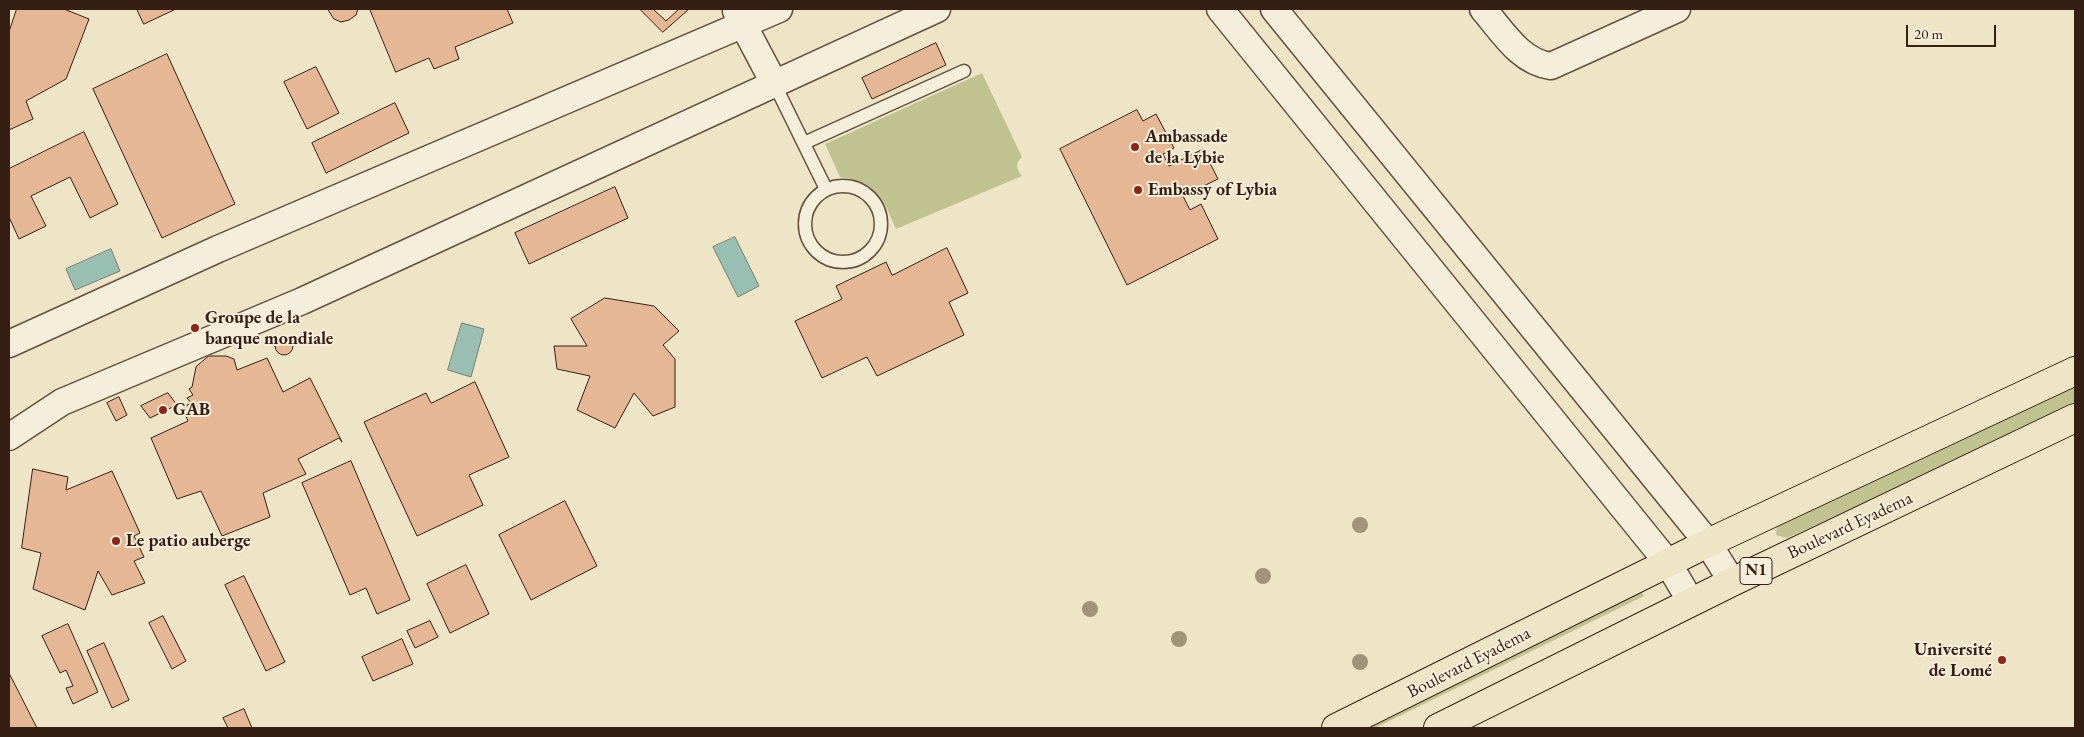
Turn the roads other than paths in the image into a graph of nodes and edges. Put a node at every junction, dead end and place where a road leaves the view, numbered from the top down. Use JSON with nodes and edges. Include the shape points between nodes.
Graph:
{"nodes":[{"id":1,"x":779,"y":9,"type":"edge"},
{"id":2,"x":937,"y":9,"type":"edge"},
{"id":3,"x":1220,"y":9,"type":"edge"},
{"id":4,"x":1274,"y":9,"type":"edge"},
{"id":5,"x":1483,"y":9,"type":"edge"},
{"id":6,"x":1678,"y":9,"type":"edge"},
{"id":7,"x":738,"y":17,"type":"edge"},
{"id":8,"x":964,"y":71,"type":"dead end"},
{"id":9,"x":774,"y":83,"type":"junction"},
{"id":10,"x":804,"y":143,"type":"junction"},
{"id":11,"x":826,"y":189,"type":"junction"},
{"id":12,"x":9,"y":344,"type":"edge"},
{"id":13,"x":2075,"y":371,"type":"edge"},
{"id":14,"x":2075,"y":418,"type":"edge"},
{"id":15,"x":9,"y":437,"type":"edge"},
{"id":16,"x":1708,"y":543,"type":"junction"},
{"id":17,"x":1668,"y":563,"type":"junction"},
{"id":18,"x":1732,"y":582,"type":"junction"},
{"id":19,"x":1691,"y":602,"type":"junction"},
{"id":20,"x":1336,"y":728,"type":"edge"},
{"id":21,"x":1438,"y":728,"type":"edge"}],
"edges":[{"from":1,"to":7,"type":"street"},
{"from":2,"to":9,"type":"street"},
{"from":3,"to":17,"type":"street"},
{"from":4,"to":16,"type":"street"},
{"from":5,"to":6,"type":"street","via":[[1526,58],[1551,66]]},
{"from":7,"to":9,"type":"street"},
{"from":7,"to":12,"type":"street"},
{"from":8,"to":10,"type":"lane"},
{"from":9,"to":10,"type":"lane"},
{"from":9,"to":15,"type":"street","via":[[302,301],[62,402]]},
{"from":10,"to":11,"type":"lane"},
{"from":11,"to":11,"type":"lane","via":[[815,197],[807,210],[804,224],[808,240],[816,252],[829,260],[844,262],[858,259],[878,238],[881,223],[878,208],[857,187],[842,185]]},
{"from":13,"to":16,"type":"highway","number":"N1"},
{"from":14,"to":18,"type":"highway","name":"Boulevard Eyadema","number":"N1"},
{"from":16,"to":17,"type":"highway","name":"Boulevard Eyadema","number":"N1"},
{"from":16,"to":18,"type":"street"},
{"from":17,"to":19,"type":"street"},
{"from":17,"to":20,"type":"highway","name":"Boulevard Eyadema","number":"N1"},
{"from":18,"to":19,"type":"highway","name":"Boulevard Eyadema","number":"N1"},
{"from":19,"to":21,"type":"highway","name":"Boulevard Eyadema","number":"N1"}]}
